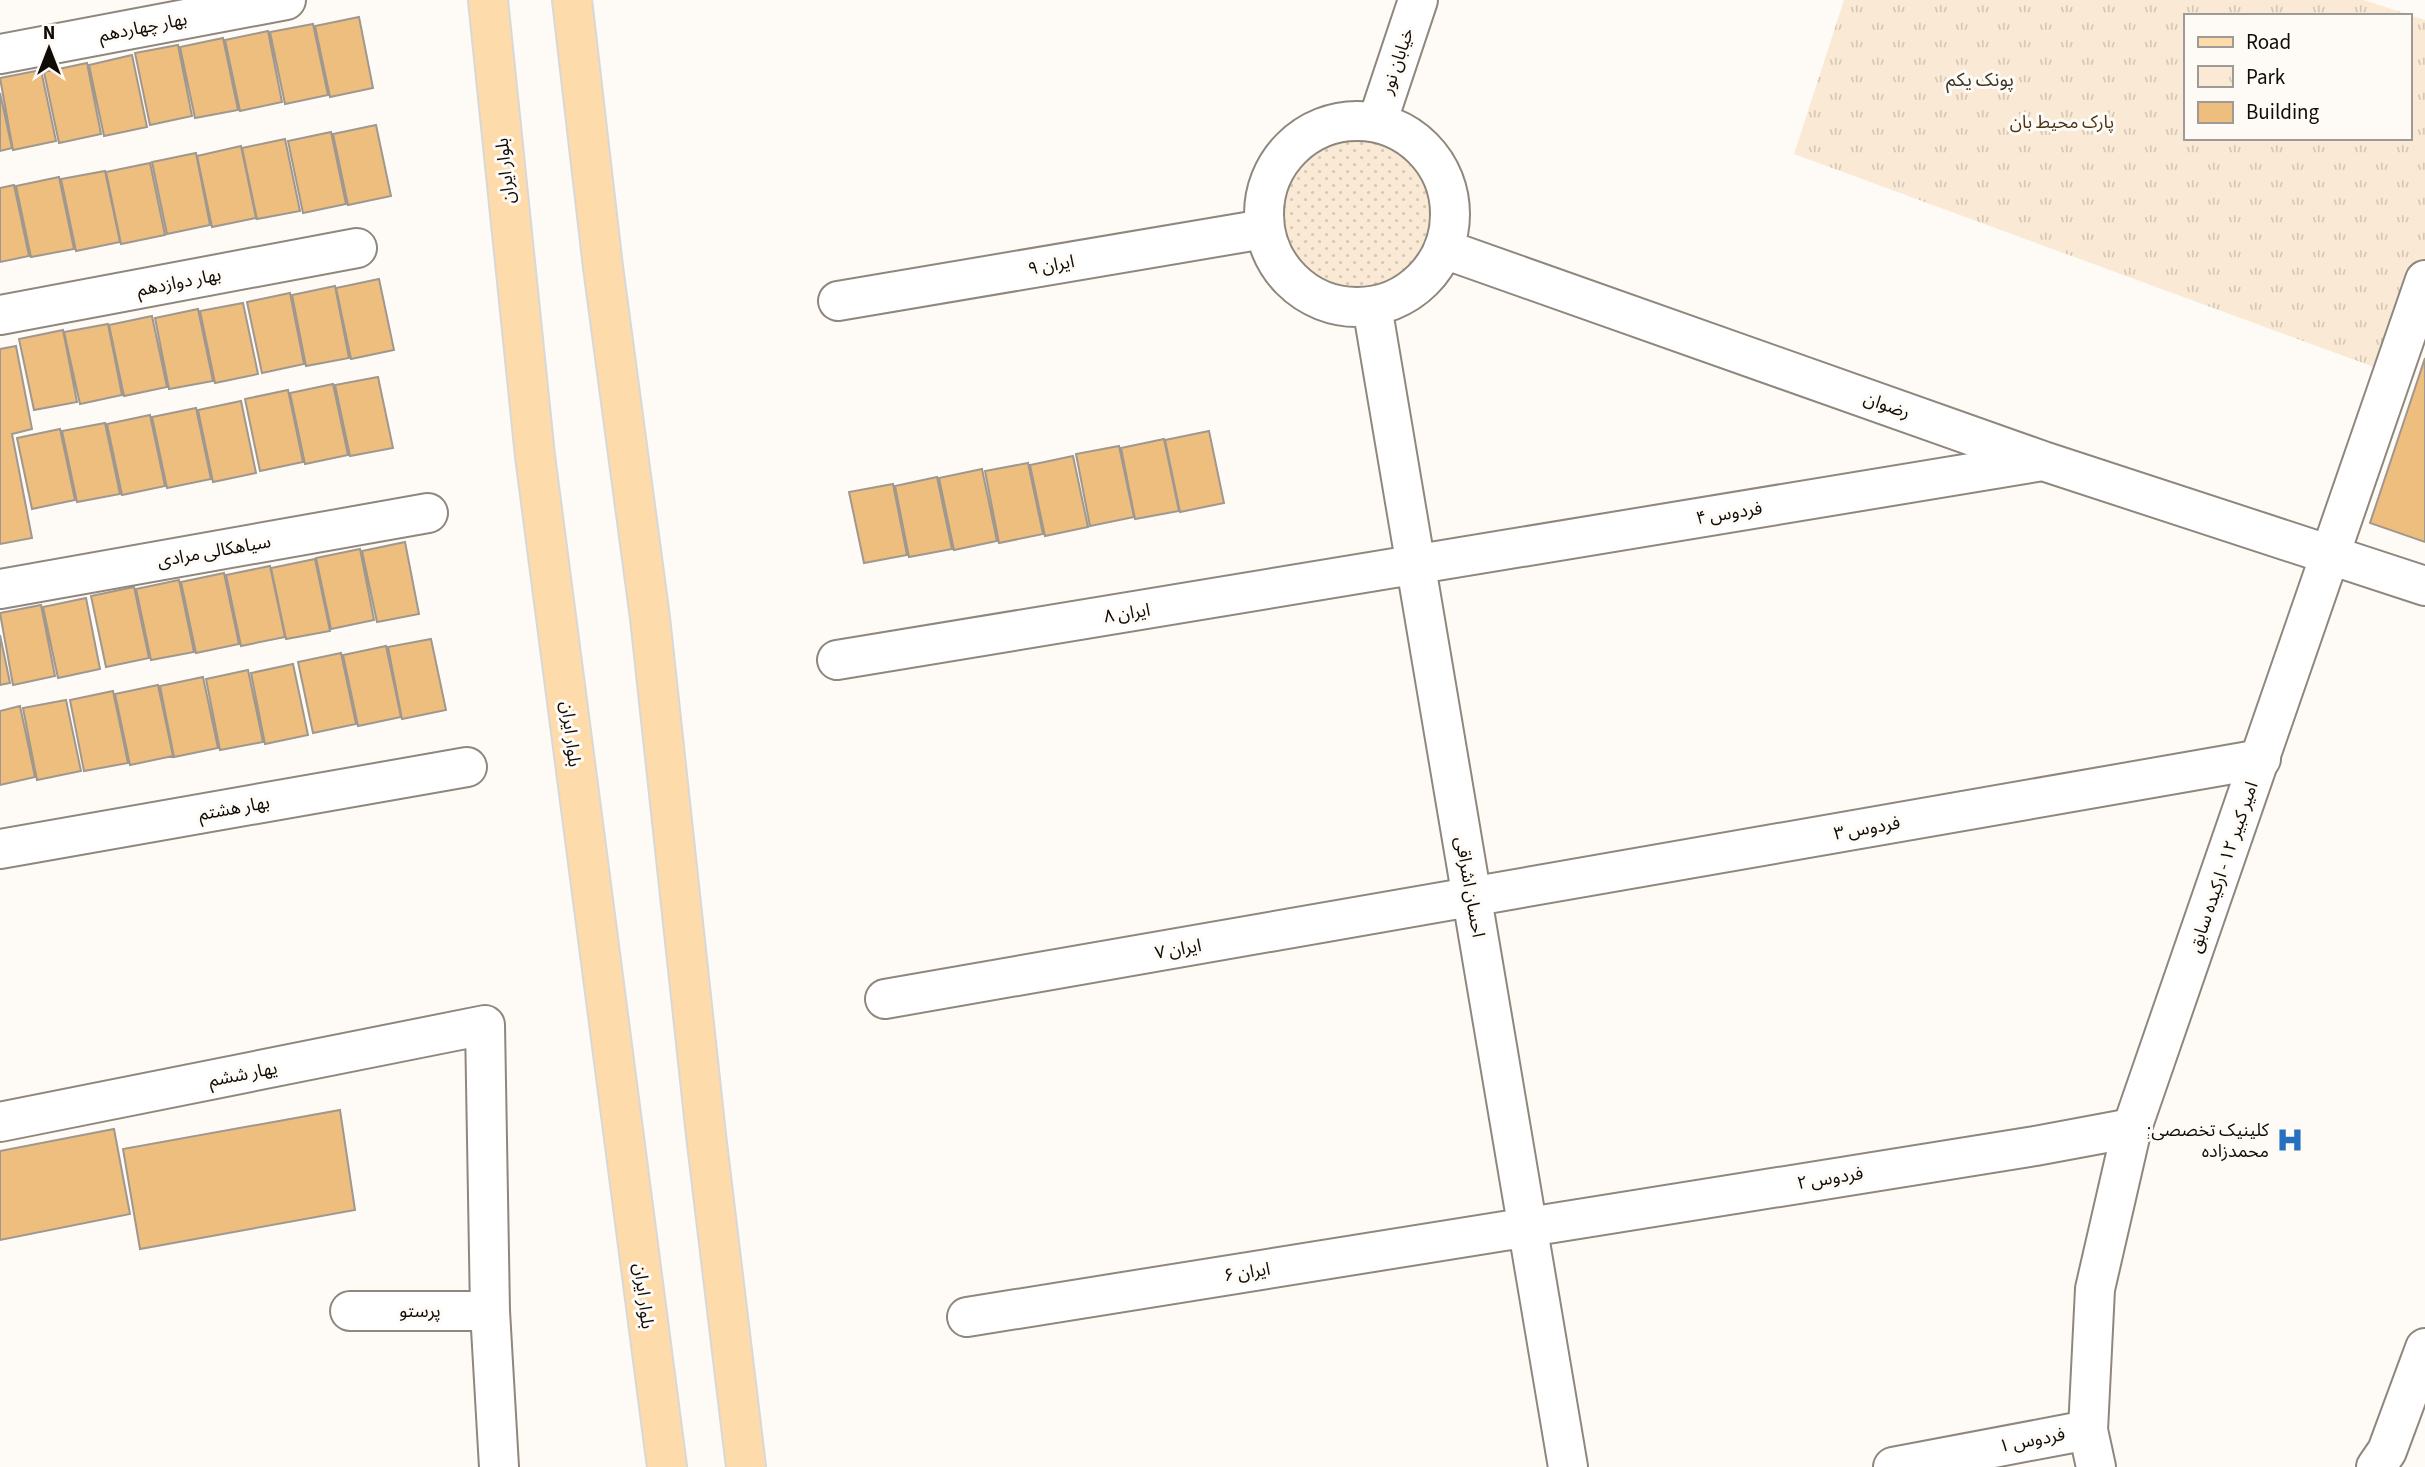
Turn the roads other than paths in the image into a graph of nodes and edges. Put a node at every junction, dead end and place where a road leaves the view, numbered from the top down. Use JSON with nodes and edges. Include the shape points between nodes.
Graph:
{"nodes":[{"id":1,"x":286,"y":0,"type":"edge"},
{"id":2,"x":488,"y":0,"type":"edge"},
{"id":3,"x":572,"y":0,"type":"edge"},
{"id":4,"x":1418,"y":0,"type":"edge"},
{"id":5,"x":0,"y":54,"type":"edge"},
{"id":6,"x":1377,"y":122,"type":"junction"},
{"id":7,"x":1264,"y":229,"type":"junction"},
{"id":8,"x":358,"y":248,"type":"dead end"},
{"id":9,"x":1444,"y":249,"type":"junction"},
{"id":10,"x":2425,"y":280,"type":"edge"},
{"id":11,"x":838,"y":301,"type":"dead end"},
{"id":12,"x":1372,"y":306,"type":"junction"},
{"id":13,"x":0,"y":316,"type":"edge"},
{"id":14,"x":2043,"y":460,"type":"junction"},
{"id":15,"x":428,"y":513,"type":"dead end"},
{"id":16,"x":2332,"y":556,"type":"junction"},
{"id":17,"x":1416,"y":565,"type":"junction"},
{"id":18,"x":2425,"y":586,"type":"edge"},
{"id":19,"x":0,"y":589,"type":"edge"},
{"id":20,"x":837,"y":660,"type":"dead end"},
{"id":21,"x":2261,"y":759,"type":"junction"},
{"id":22,"x":467,"y":767,"type":"dead end"},
{"id":23,"x":0,"y":849,"type":"edge"},
{"id":24,"x":1472,"y":898,"type":"junction"},
{"id":25,"x":885,"y":999,"type":"dead end"},
{"id":26,"x":0,"y":1122,"type":"edge"},
{"id":27,"x":2132,"y":1128,"type":"junction"},
{"id":28,"x":1527,"y":1226,"type":"junction"},
{"id":29,"x":350,"y":1311,"type":"dead end"},
{"id":30,"x":490,"y":1311,"type":"junction"},
{"id":31,"x":967,"y":1317,"type":"dead end"},
{"id":32,"x":2425,"y":1348,"type":"edge"},
{"id":33,"x":2088,"y":1430,"type":"junction"},
{"id":34,"x":499,"y":1467,"type":"edge"},
{"id":35,"x":667,"y":1467,"type":"edge"},
{"id":36,"x":746,"y":1467,"type":"edge"},
{"id":37,"x":1568,"y":1467,"type":"edge"},
{"id":38,"x":1893,"y":1467,"type":"edge"},
{"id":39,"x":2096,"y":1467,"type":"edge"},
{"id":40,"x":2376,"y":1467,"type":"edge"}],
"edges":[{"from":1,"to":5,"type":"street","name":"بهار چهاردهم"},
{"from":2,"to":35,"type":"main road","name":"بلوار ایران","via":[[535,456]]},
{"from":3,"to":36,"type":"main road","via":[[650,618]]},
{"from":4,"to":6,"type":"street","name":"خیابان نور"},
{"from":6,"to":7,"type":"street","via":[[1346,121],[1292,146],[1274,171],[1264,199]]},
{"from":6,"to":9,"type":"street","via":[[1407,135],[1431,156],[1446,186],[1451,217]]},
{"from":7,"to":11,"type":"street","name":"ایران ۹"},
{"from":7,"to":12,"type":"street","via":[[1273,257],[1291,280],[1315,298],[1343,307]]},
{"from":8,"to":13,"type":"street","name":"بهار دوازدهم"},
{"from":9,"to":12,"type":"street","via":[[1427,276],[1402,296]]},
{"from":9,"to":14,"type":"street","name":"رضوان"},
{"from":10,"to":16,"type":"street","name":"امیر کبیر ۱۲ - ارکیده سابق"},
{"from":12,"to":17,"type":"street","name":"احسان اشراقی"},
{"from":14,"to":16,"type":"street","name":"رضوان"},
{"from":14,"to":17,"type":"street","name":"فردوس ۴"},
{"from":15,"to":19,"type":"street","name":"سیاهکالی مرادی"},
{"from":16,"to":18,"type":"street","name":"رضوان"},
{"from":16,"to":21,"type":"street","name":"امیر کبیر ۱۲ - ارکیده سابق"},
{"from":17,"to":20,"type":"street","name":"ایران ۸"},
{"from":17,"to":24,"type":"street","name":"احسان اشراقی"},
{"from":21,"to":24,"type":"street","name":"فردوس ۳"},
{"from":21,"to":27,"type":"street","name":"امیر کبیر ۱۲ - ارکیده سابق"},
{"from":22,"to":23,"type":"street","name":"بهار هشتم"},
{"from":24,"to":25,"type":"street","name":"ایران ۷"},
{"from":24,"to":28,"type":"street","name":"احسان اشراقی"},
{"from":26,"to":30,"type":"street","name":"یهار ششم","via":[[485,1025]]},
{"from":27,"to":28,"type":"street","name":"فردوس ۲"},
{"from":27,"to":33,"type":"street","name":"امیر کبیر ۱۲ - ارکیده سابق","via":[[2095,1289]]},
{"from":28,"to":31,"type":"street","name":"ایران ۶"},
{"from":28,"to":37,"type":"street","name":"احسان اشراقی"},
{"from":29,"to":30,"type":"street","name":"پرستو"},
{"from":30,"to":34,"type":"street"},
{"from":32,"to":40,"type":"street","via":[[2387,1451]]},
{"from":33,"to":38,"type":"street","name":"فردوس ۱"},
{"from":33,"to":39,"type":"street","name":"امیر کبیر ۱۲ - ارکیده سابق"}]}
